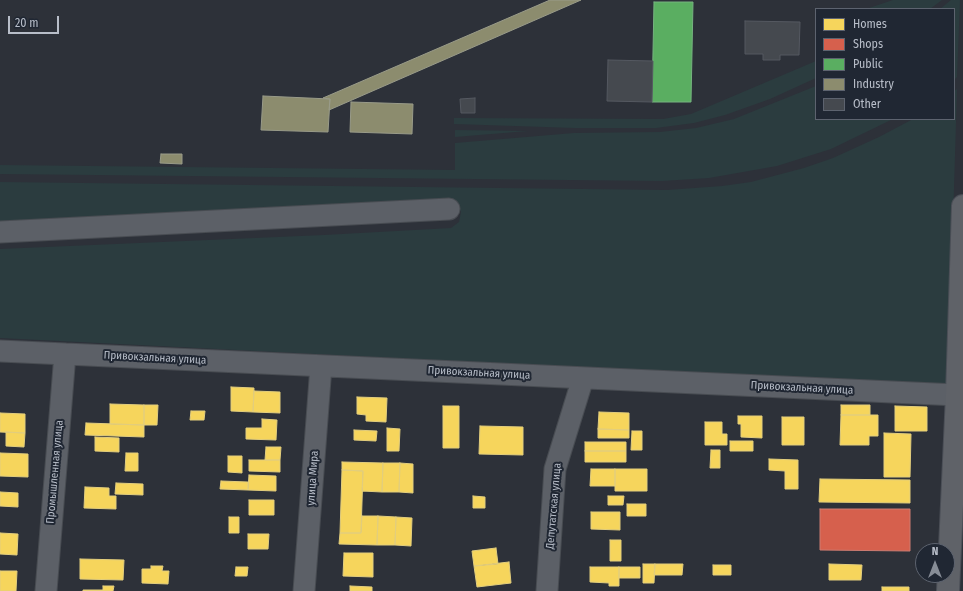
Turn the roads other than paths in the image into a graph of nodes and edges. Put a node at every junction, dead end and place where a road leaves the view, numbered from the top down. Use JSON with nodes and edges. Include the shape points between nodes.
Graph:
{"nodes":[{"id":1,"x":963,"y":206,"type":"edge"},
{"id":2,"x":449,"y":209,"type":"dead end"},
{"id":3,"x":0,"y":232,"type":"edge"},
{"id":4,"x":0,"y":351,"type":"edge"},
{"id":5,"x":65,"y":354,"type":"junction"},
{"id":6,"x":322,"y":366,"type":"junction"},
{"id":7,"x":583,"y":378,"type":"junction"},
{"id":8,"x":957,"y":395,"type":"junction"},
{"id":9,"x":46,"y":591,"type":"edge"},
{"id":10,"x":304,"y":591,"type":"edge"},
{"id":11,"x":547,"y":591,"type":"edge"},
{"id":12,"x":948,"y":591,"type":"edge"}],
"edges":[{"from":1,"to":8,"type":"main road"},
{"from":2,"to":3,"type":"street"},
{"from":4,"to":5,"type":"street","name":"Привокзальная улица"},
{"from":5,"to":6,"type":"street","name":"Привокзальная улица"},
{"from":5,"to":9,"type":"street","name":"Промышленная улица"},
{"from":6,"to":7,"type":"street","name":"Привокзальная улица"},
{"from":6,"to":10,"type":"street","name":"улица Мира"},
{"from":7,"to":8,"type":"street","name":"Привокзальная улица"},
{"from":7,"to":11,"type":"street","name":"Депутатская улица","via":[[556,469]]},
{"from":8,"to":12,"type":"main road"}]}
